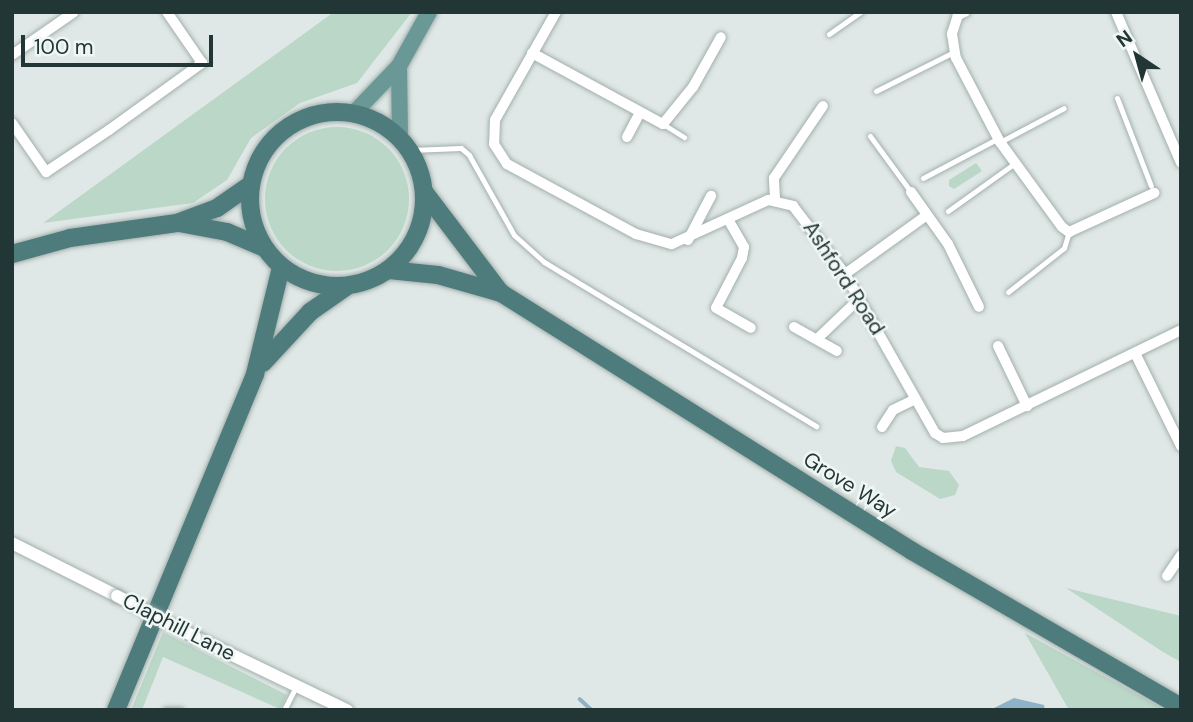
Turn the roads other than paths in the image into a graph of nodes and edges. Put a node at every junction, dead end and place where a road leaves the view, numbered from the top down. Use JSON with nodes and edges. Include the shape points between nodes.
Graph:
{"nodes":[{"id":1,"x":74,"y":12,"type":"edge"},
{"id":2,"x":167,"y":12,"type":"edge"},
{"id":3,"x":429,"y":12,"type":"edge"},
{"id":4,"x":556,"y":12,"type":"edge"},
{"id":5,"x":861,"y":12,"type":"edge"},
{"id":6,"x":965,"y":12,"type":"edge"},
{"id":7,"x":1116,"y":12,"type":"edge"},
{"id":8,"x":829,"y":34,"type":"dead end"},
{"id":9,"x":721,"y":37,"type":"dead end"},
{"id":10,"x":955,"y":52,"type":"junction"},
{"id":11,"x":532,"y":53,"type":"junction"},
{"id":12,"x":12,"y":55,"type":"edge"},
{"id":13,"x":399,"y":66,"type":"junction"},
{"id":14,"x":876,"y":92,"type":"dead end"},
{"id":15,"x":1117,"y":98,"type":"dead end"},
{"id":16,"x":823,"y":106,"type":"dead end"},
{"id":17,"x":1064,"y":108,"type":"dead end"},
{"id":18,"x":354,"y":113,"type":"junction"},
{"id":19,"x":640,"y":113,"type":"junction"},
{"id":20,"x":12,"y":124,"type":"edge"},
{"id":21,"x":663,"y":124,"type":"junction"},
{"id":22,"x":870,"y":136,"type":"dead end"},
{"id":23,"x":627,"y":137,"type":"dead end"},
{"id":24,"x":684,"y":137,"type":"dead end"},
{"id":25,"x":999,"y":140,"type":"junction"},
{"id":26,"x":405,"y":144,"type":"junction"},
{"id":27,"x":1015,"y":163,"type":"junction"},
{"id":28,"x":1181,"y":163,"type":"edge"},
{"id":29,"x":923,"y":178,"type":"dead end"},
{"id":30,"x":250,"y":185,"type":"junction"},
{"id":31,"x":911,"y":192,"type":"joint"},
{"id":32,"x":1154,"y":192,"type":"joint"},
{"id":33,"x":425,"y":193,"type":"junction"},
{"id":34,"x":711,"y":196,"type":"dead end"},
{"id":35,"x":775,"y":199,"type":"junction"},
{"id":36,"x":948,"y":211,"type":"dead end"},
{"id":37,"x":927,"y":215,"type":"junction"},
{"id":38,"x":729,"y":220,"type":"junction"},
{"id":39,"x":177,"y":223,"type":"junction"},
{"id":40,"x":1069,"y":232,"type":"junction"},
{"id":41,"x":688,"y":240,"type":"junction"},
{"id":42,"x":263,"y":247,"type":"junction"},
{"id":43,"x":12,"y":254,"type":"edge"},
{"id":44,"x":281,"y":268,"type":"junction"},
{"id":45,"x":389,"y":270,"type":"junction"},
{"id":46,"x":845,"y":274,"type":"junction"},
{"id":47,"x":346,"y":287,"type":"junction"},
{"id":48,"x":1008,"y":292,"type":"dead end"},
{"id":49,"x":500,"y":293,"type":"junction"},
{"id":50,"x":859,"y":299,"type":"junction"},
{"id":51,"x":979,"y":307,"type":"dead end"},
{"id":52,"x":794,"y":327,"type":"dead end"},
{"id":53,"x":751,"y":328,"type":"dead end"},
{"id":54,"x":1181,"y":330,"type":"edge"},
{"id":55,"x":817,"y":339,"type":"junction"},
{"id":56,"x":998,"y":346,"type":"dead end"},
{"id":57,"x":837,"y":351,"type":"dead end"},
{"id":58,"x":1135,"y":354,"type":"junction"},
{"id":59,"x":254,"y":374,"type":"junction"},
{"id":60,"x":916,"y":399,"type":"junction"},
{"id":61,"x":1027,"y":406,"type":"junction"},
{"id":62,"x":816,"y":426,"type":"dead end"},
{"id":63,"x":881,"y":427,"type":"dead end"},
{"id":64,"x":1181,"y":446,"type":"edge"},
{"id":65,"x":12,"y":543,"type":"edge"},
{"id":66,"x":1179,"y":560,"type":"edge"},
{"id":67,"x":1167,"y":576,"type":"dead end"},
{"id":68,"x":297,"y":685,"type":"junction"},
{"id":69,"x":1181,"y":707,"type":"edge"},
{"id":70,"x":116,"y":710,"type":"edge"},
{"id":71,"x":165,"y":710,"type":"edge"},
{"id":72,"x":181,"y":710,"type":"edge"},
{"id":73,"x":284,"y":710,"type":"edge"},
{"id":74,"x":347,"y":710,"type":"edge"}],
"edges":[{"from":1,"to":12,"type":"street"},
{"from":2,"to":20,"type":"street","via":[[202,63],[46,172]]},
{"from":3,"to":13,"type":"main road"},
{"from":4,"to":11,"type":"street"},
{"from":5,"to":8,"type":"lane"},
{"from":6,"to":10,"type":"street","via":[[958,15],[952,34]]},
{"from":7,"to":28,"type":"street"},
{"from":9,"to":21,"type":"street","via":[[693,87]]},
{"from":10,"to":14,"type":"lane"},
{"from":10,"to":25,"type":"street"},
{"from":11,"to":19,"type":"street"},
{"from":11,"to":41,"type":"street","via":[[495,120],[492,132],[499,155],[507,164],[636,234],[672,244]]},
{"from":13,"to":18,"type":"main road"},
{"from":13,"to":26,"type":"main road"},
{"from":15,"to":32,"type":"lane"},
{"from":16,"to":35,"type":"street","via":[[774,178]]},
{"from":17,"to":25,"type":"lane"},
{"from":18,"to":26,"type":"highway","via":[[371,118]]},
{"from":18,"to":30,"type":"highway","via":[[326,112],[299,120],[276,136],[259,159]]},
{"from":19,"to":21,"type":"street"},
{"from":19,"to":23,"type":"street"},
{"from":21,"to":24,"type":"lane"},
{"from":22,"to":31,"type":"lane"},
{"from":25,"to":27,"type":"street"},
{"from":25,"to":29,"type":"lane"},
{"from":26,"to":33,"type":"highway"},
{"from":26,"to":62,"type":"lane","via":[[461,148],[514,235],[544,262]]},
{"from":27,"to":36,"type":"lane"},
{"from":27,"to":40,"type":"street"},
{"from":30,"to":39,"type":"highway","via":[[218,208]]},
{"from":30,"to":42,"type":"highway","via":[[251,218]]},
{"from":31,"to":37,"type":"street"},
{"from":32,"to":40,"type":"street"},
{"from":33,"to":45,"type":"highway","via":[[417,236]]},
{"from":33,"to":49,"type":"highway","name":"Grove Way"},
{"from":34,"to":41,"type":"street"},
{"from":35,"to":38,"type":"street"},
{"from":35,"to":46,"type":"street","name":"Ashford Road","via":[[786,201],[803,215]]},
{"from":37,"to":46,"type":"street"},
{"from":37,"to":51,"type":"street","via":[[958,262]]},
{"from":38,"to":41,"type":"street"},
{"from":38,"to":53,"type":"street","via":[[744,247],[716,308]]},
{"from":39,"to":42,"type":"highway","via":[[227,232]]},
{"from":39,"to":43,"type":"highway","via":[[70,238]]},
{"from":40,"to":48,"type":"lane","via":[[1064,248]]},
{"from":42,"to":44,"type":"highway"},
{"from":44,"to":47,"type":"highway","via":[[301,280]]},
{"from":44,"to":59,"type":"highway"},
{"from":45,"to":47,"type":"highway"},
{"from":45,"to":49,"type":"highway","name":"Grove Way","via":[[439,275]]},
{"from":46,"to":50,"type":"street","name":"Ashford Road"},
{"from":47,"to":59,"type":"highway","via":[[310,312]]},
{"from":49,"to":69,"type":"highway","name":"Grove Way","via":[[912,551]]},
{"from":50,"to":55,"type":"street"},
{"from":50,"to":60,"type":"street","name":"Ashford Road"},
{"from":52,"to":55,"type":"street"},
{"from":54,"to":58,"type":"street","name":"Ashford Road"},
{"from":55,"to":57,"type":"street"},
{"from":56,"to":61,"type":"street"},
{"from":58,"to":61,"type":"street","name":"Ashford Road"},
{"from":58,"to":64,"type":"street"},
{"from":59,"to":70,"type":"highway"},
{"from":60,"to":61,"type":"street","name":"Ashford Road","via":[[935,433],[946,439],[963,436]]},
{"from":60,"to":63,"type":"street","via":[[893,410]]},
{"from":65,"to":68,"type":"street","name":"Claphill Lane","bridge":true},
{"from":66,"to":67,"type":"street"},
{"from":68,"to":73,"type":"lane"},
{"from":68,"to":74,"type":"street","name":"Claphill Lane"},
{"from":71,"to":72,"type":"lane"}]}
